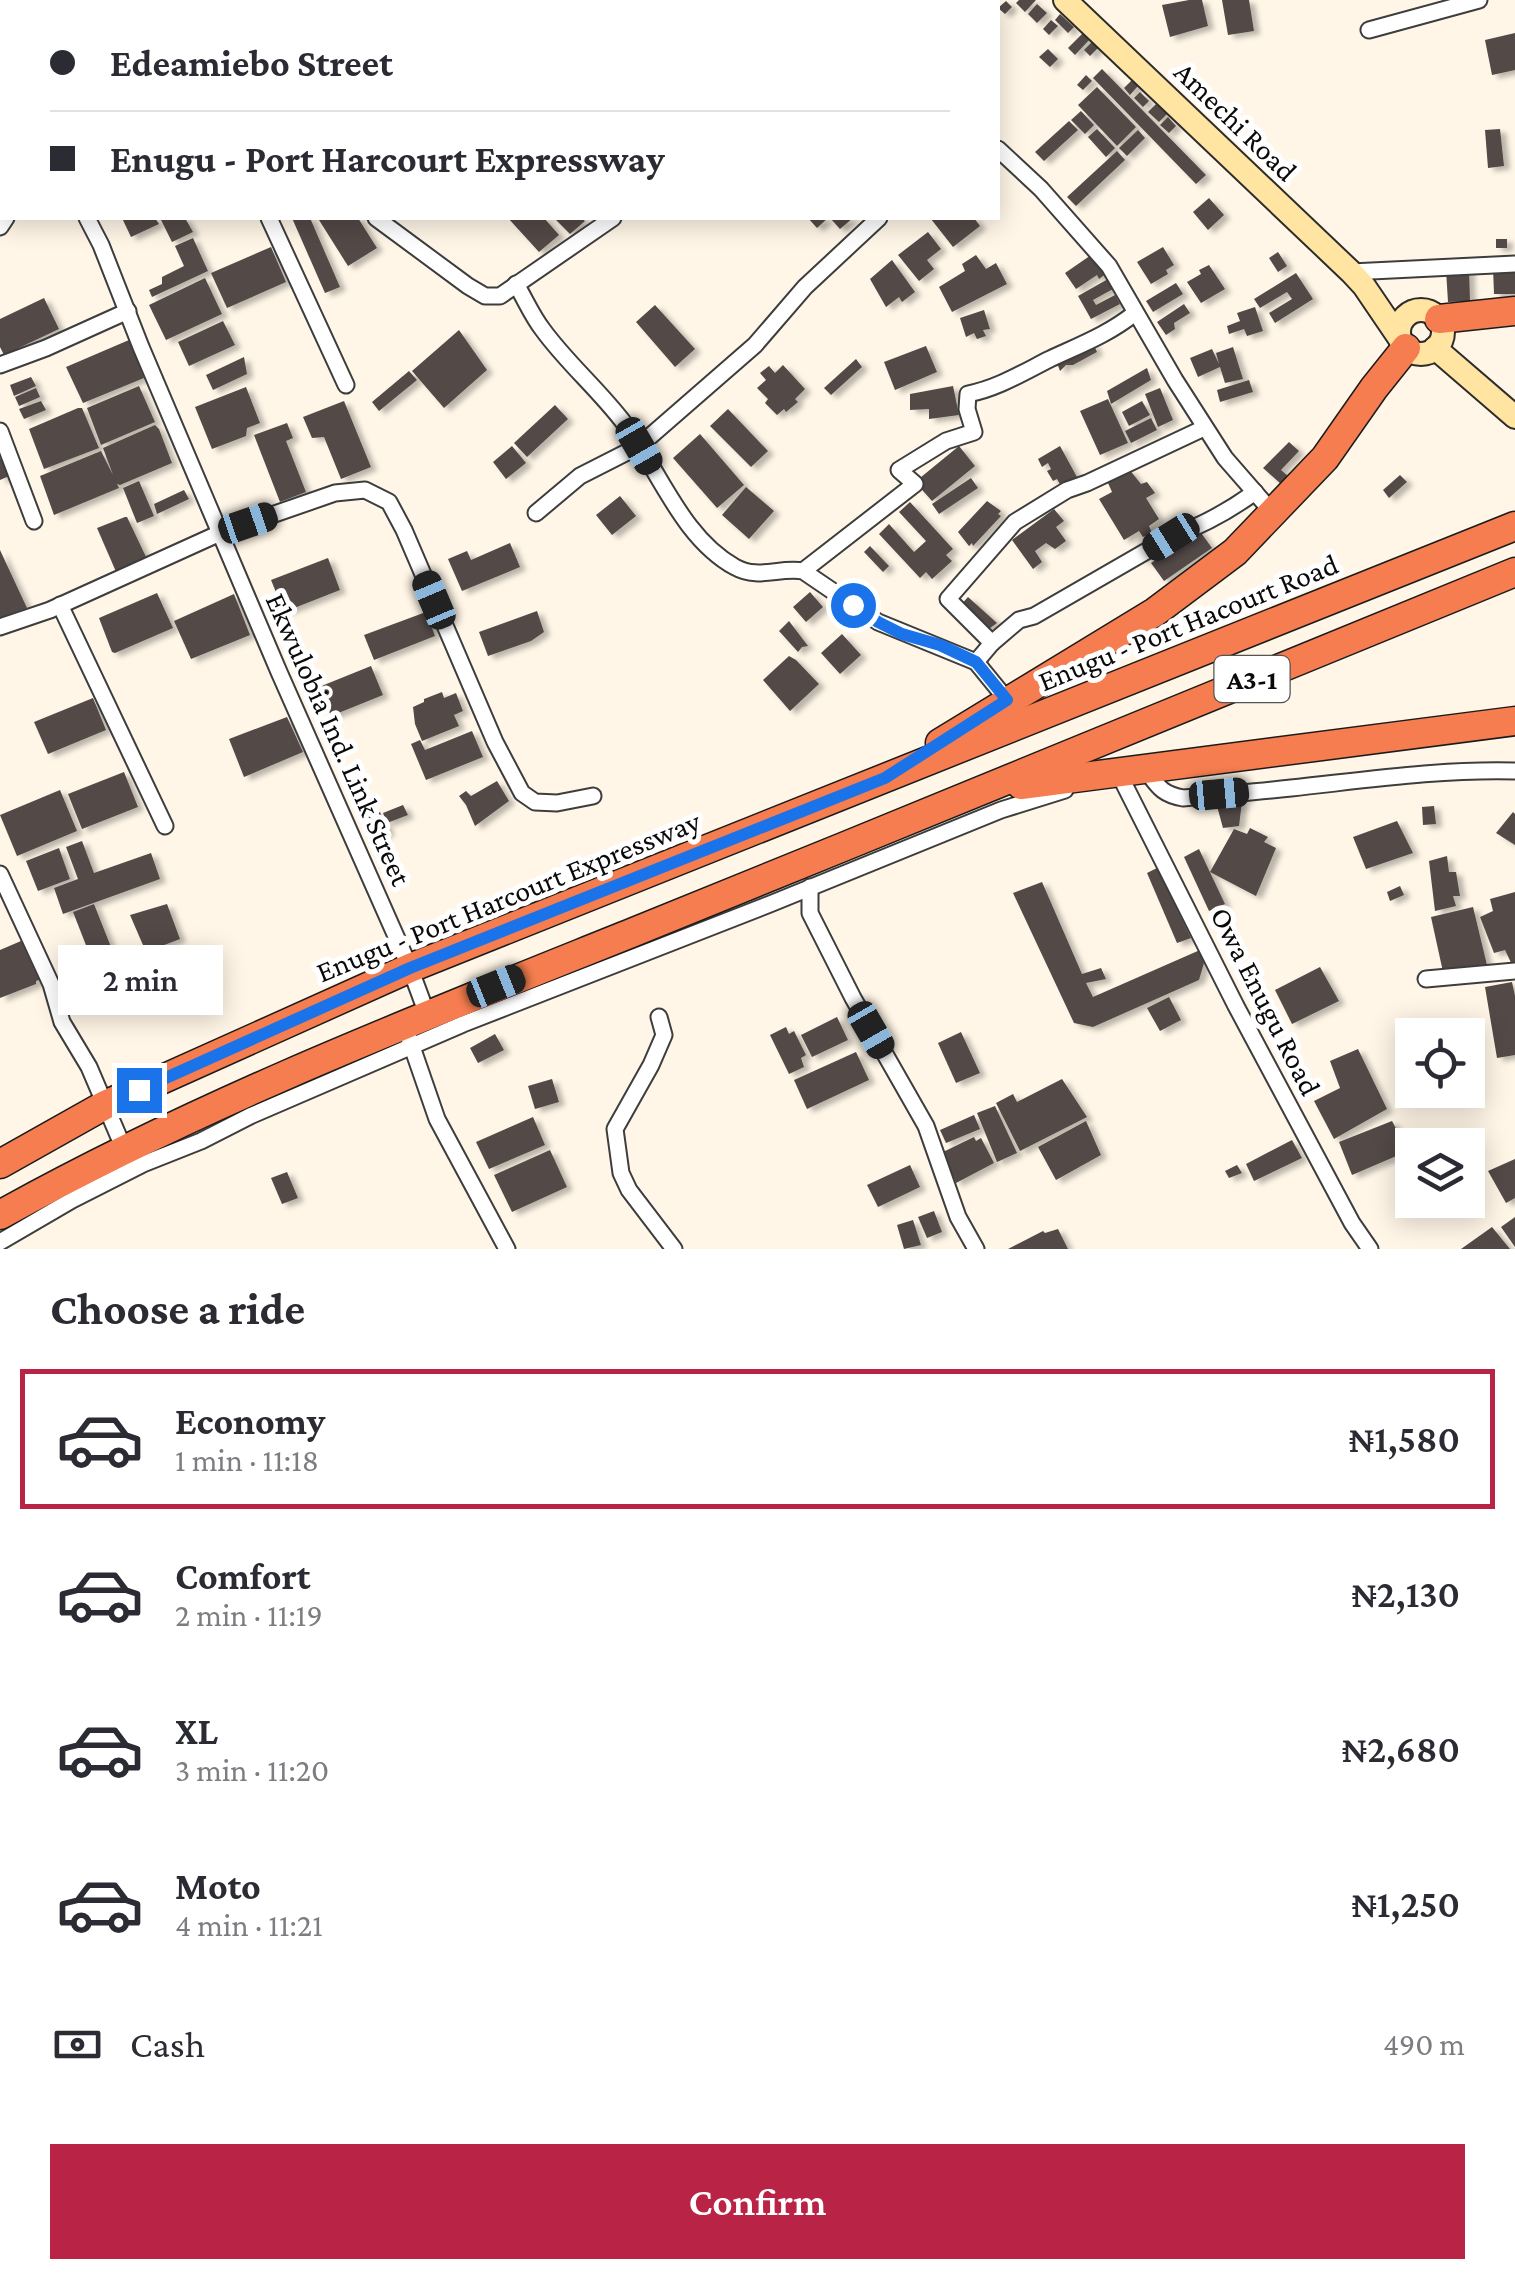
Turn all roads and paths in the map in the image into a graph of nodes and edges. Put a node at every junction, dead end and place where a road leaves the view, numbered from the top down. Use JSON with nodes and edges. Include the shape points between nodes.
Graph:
{"nodes":[{"id":1,"x":1065,"y":0,"type":"edge"},
{"id":2,"x":1480,"y":0,"type":"edge"},
{"id":3,"x":1369,"y":30,"type":"dead end"},
{"id":4,"x":1000,"y":151,"type":"edge"},
{"id":5,"x":88,"y":220,"type":"edge"},
{"id":6,"x":270,"y":220,"type":"edge"},
{"id":7,"x":379,"y":220,"type":"edge"},
{"id":8,"x":610,"y":220,"type":"edge"},
{"id":9,"x":878,"y":220,"type":"edge"},
{"id":10,"x":1515,"y":264,"type":"edge"},
{"id":11,"x":1358,"y":279,"type":"junction"},
{"id":12,"x":516,"y":284,"type":"junction"},
{"id":13,"x":128,"y":311,"type":"junction"},
{"id":14,"x":1515,"y":311,"type":"edge"},
{"id":15,"x":1135,"y":313,"type":"junction"},
{"id":16,"x":1432,"y":315,"type":"junction"},
{"id":17,"x":1403,"y":344,"type":"junction"},
{"id":18,"x":1435,"y":348,"type":"junction"},
{"id":19,"x":0,"y":365,"type":"edge"},
{"id":20,"x":346,"y":385,"type":"dead end"},
{"id":21,"x":1515,"y":417,"type":"edge"},
{"id":22,"x":1204,"y":428,"type":"junction"},
{"id":23,"x":0,"y":431,"type":"edge"},
{"id":24,"x":639,"y":446,"type":"junction"},
{"id":25,"x":1255,"y":492,"type":"junction"},
{"id":26,"x":536,"y":512,"type":"dead end"},
{"id":27,"x":1274,"y":513,"type":"junction"},
{"id":28,"x":34,"y":521,"type":"dead end"},
{"id":29,"x":1515,"y":526,"type":"edge"},
{"id":30,"x":220,"y":533,"type":"junction"},
{"id":31,"x":803,"y":571,"type":"junction"},
{"id":32,"x":1515,"y":572,"type":"edge"},
{"id":33,"x":60,"y":605,"type":"junction"},
{"id":34,"x":0,"y":627,"type":"edge"},
{"id":35,"x":992,"y":643,"type":"junction"},
{"id":36,"x":976,"y":662,"type":"junction"},
{"id":37,"x":1007,"y":700,"type":"junction"},
{"id":38,"x":1515,"y":721,"type":"edge"},
{"id":39,"x":1515,"y":770,"type":"edge"},
{"id":40,"x":1132,"y":772,"type":"junction"},
{"id":41,"x":885,"y":778,"type":"junction"},
{"id":42,"x":990,"y":789,"type":"junction"},
{"id":43,"x":594,"y":796,"type":"dead end"},
{"id":44,"x":165,"y":826,"type":"dead end"},
{"id":45,"x":0,"y":874,"type":"edge"},
{"id":46,"x":810,"y":887,"type":"junction"},
{"id":47,"x":410,"y":968,"type":"junction"},
{"id":48,"x":1515,"y":971,"type":"edge"},
{"id":49,"x":1426,"y":979,"type":"dead end"},
{"id":50,"x":659,"y":1017,"type":"dead end"},
{"id":51,"x":414,"y":1028,"type":"junction"},
{"id":52,"x":105,"y":1105,"type":"junction"},
{"id":53,"x":124,"y":1149,"type":"junction"},
{"id":54,"x":0,"y":1164,"type":"edge"},
{"id":55,"x":0,"y":1215,"type":"edge"},
{"id":56,"x":0,"y":1242,"type":"edge"},
{"id":57,"x":507,"y":1249,"type":"edge"},
{"id":58,"x":674,"y":1249,"type":"edge"},
{"id":59,"x":976,"y":1249,"type":"edge"},
{"id":60,"x":1370,"y":1249,"type":"edge"}],
"edges":[{"from":1,"to":11,"type":"main road","name":"Amechi Road"},
{"from":2,"to":3,"type":"street"},
{"from":4,"to":15,"type":"street","via":[[1092,245]]},
{"from":5,"to":13,"type":"street","name":"Ekwulobia Ind. Link Street"},
{"from":6,"to":20,"type":"street"},
{"from":7,"to":12,"type":"street","via":[[485,296],[500,296]]},
{"from":8,"to":12,"type":"street"},
{"from":9,"to":24,"type":"street","via":[[755,345]]},
{"from":10,"to":11,"type":"street"},
{"from":11,"to":16,"type":"main road"},
{"from":11,"to":17,"type":"main road"},
{"from":12,"to":24,"type":"street","via":[[542,329]]},
{"from":13,"to":19,"type":"street"},
{"from":13,"to":30,"type":"street","name":"Ekwulobia Ind. Link Street"},
{"from":14,"to":16,"type":"highway"},
{"from":15,"to":22,"type":"street"},
{"from":15,"to":31,"type":"street","via":[[1115,330],[968,394],[974,432],[900,470],[915,484]]},
{"from":16,"to":17,"type":"main road","via":[[1409,313],[1399,329]]},
{"from":16,"to":18,"type":"main road","via":[[1442,334]]},
{"from":17,"to":18,"type":"main road","via":[[1421,354]]},
{"from":17,"to":27,"type":"highway","via":[[1325,458]]},
{"from":18,"to":21,"type":"main road"},
{"from":22,"to":25,"type":"street"},
{"from":22,"to":35,"type":"street","via":[[1067,490],[1016,522],[948,599]]},
{"from":23,"to":28,"type":"street"},
{"from":24,"to":26,"type":"street","via":[[580,476]]},
{"from":24,"to":31,"type":"street","via":[[694,531],[731,565],[764,574]]},
{"from":25,"to":27,"type":"street"},
{"from":25,"to":35,"type":"street","via":[[1018,620]]},
{"from":27,"to":37,"type":"highway","via":[[1235,552],[1154,612]]},
{"from":29,"to":41,"type":"highway","name":"Enugu - Port Hacourt Road"},
{"from":30,"to":33,"type":"street"},
{"from":30,"to":43,"type":"street","via":[[335,492],[365,490],[389,502],[522,793],[535,802],[557,803]]},
{"from":30,"to":47,"type":"street","name":"Ekwulobia Ind. Link Street"},
{"from":31,"to":36,"type":"street","via":[[878,622]]},
{"from":32,"to":42,"type":"highway","number":"A3-1"},
{"from":33,"to":34,"type":"street"},
{"from":33,"to":44,"type":"street"},
{"from":35,"to":36,"type":"street"},
{"from":36,"to":37,"type":"street"},
{"from":37,"to":41,"type":"highway"},
{"from":38,"to":40,"type":"highway"},
{"from":39,"to":40,"type":"street","via":[[1183,798],[1168,796]]},
{"from":40,"to":42,"type":"highway"},
{"from":40,"to":46,"type":"street","via":[[1001,810]]},
{"from":40,"to":60,"type":"street","name":"Owa Enugu Road","via":[[1236,1006]]},
{"from":41,"to":47,"type":"highway","name":"Enugu - Port Harcourt Expressway"},
{"from":42,"to":51,"type":"highway","number":"A3-1"},
{"from":45,"to":52,"type":"street"},
{"from":46,"to":51,"type":"street","via":[[463,1024]]},
{"from":46,"to":59,"type":"street","via":[[810,913],[926,1126]]},
{"from":47,"to":51,"type":"street","name":"Ekwulobia Ind. Link Street"},
{"from":47,"to":52,"type":"highway","name":"Enugu - Port Harcourt Expressway"},
{"from":48,"to":49,"type":"street"},
{"from":50,"to":58,"type":"street","via":[[664,1035],[615,1129],[629,1190]]},
{"from":51,"to":53,"type":"highway","number":"A3-1"},
{"from":51,"to":56,"type":"street"},
{"from":51,"to":57,"type":"street","name":"Ekwulobia Ind. Link Street","via":[[437,1119]]},
{"from":52,"to":53,"type":"street"},
{"from":52,"to":54,"type":"highway","name":"Enugu - Port Harcourt Expressway"},
{"from":53,"to":55,"type":"highway","number":"A3-1"}]}
